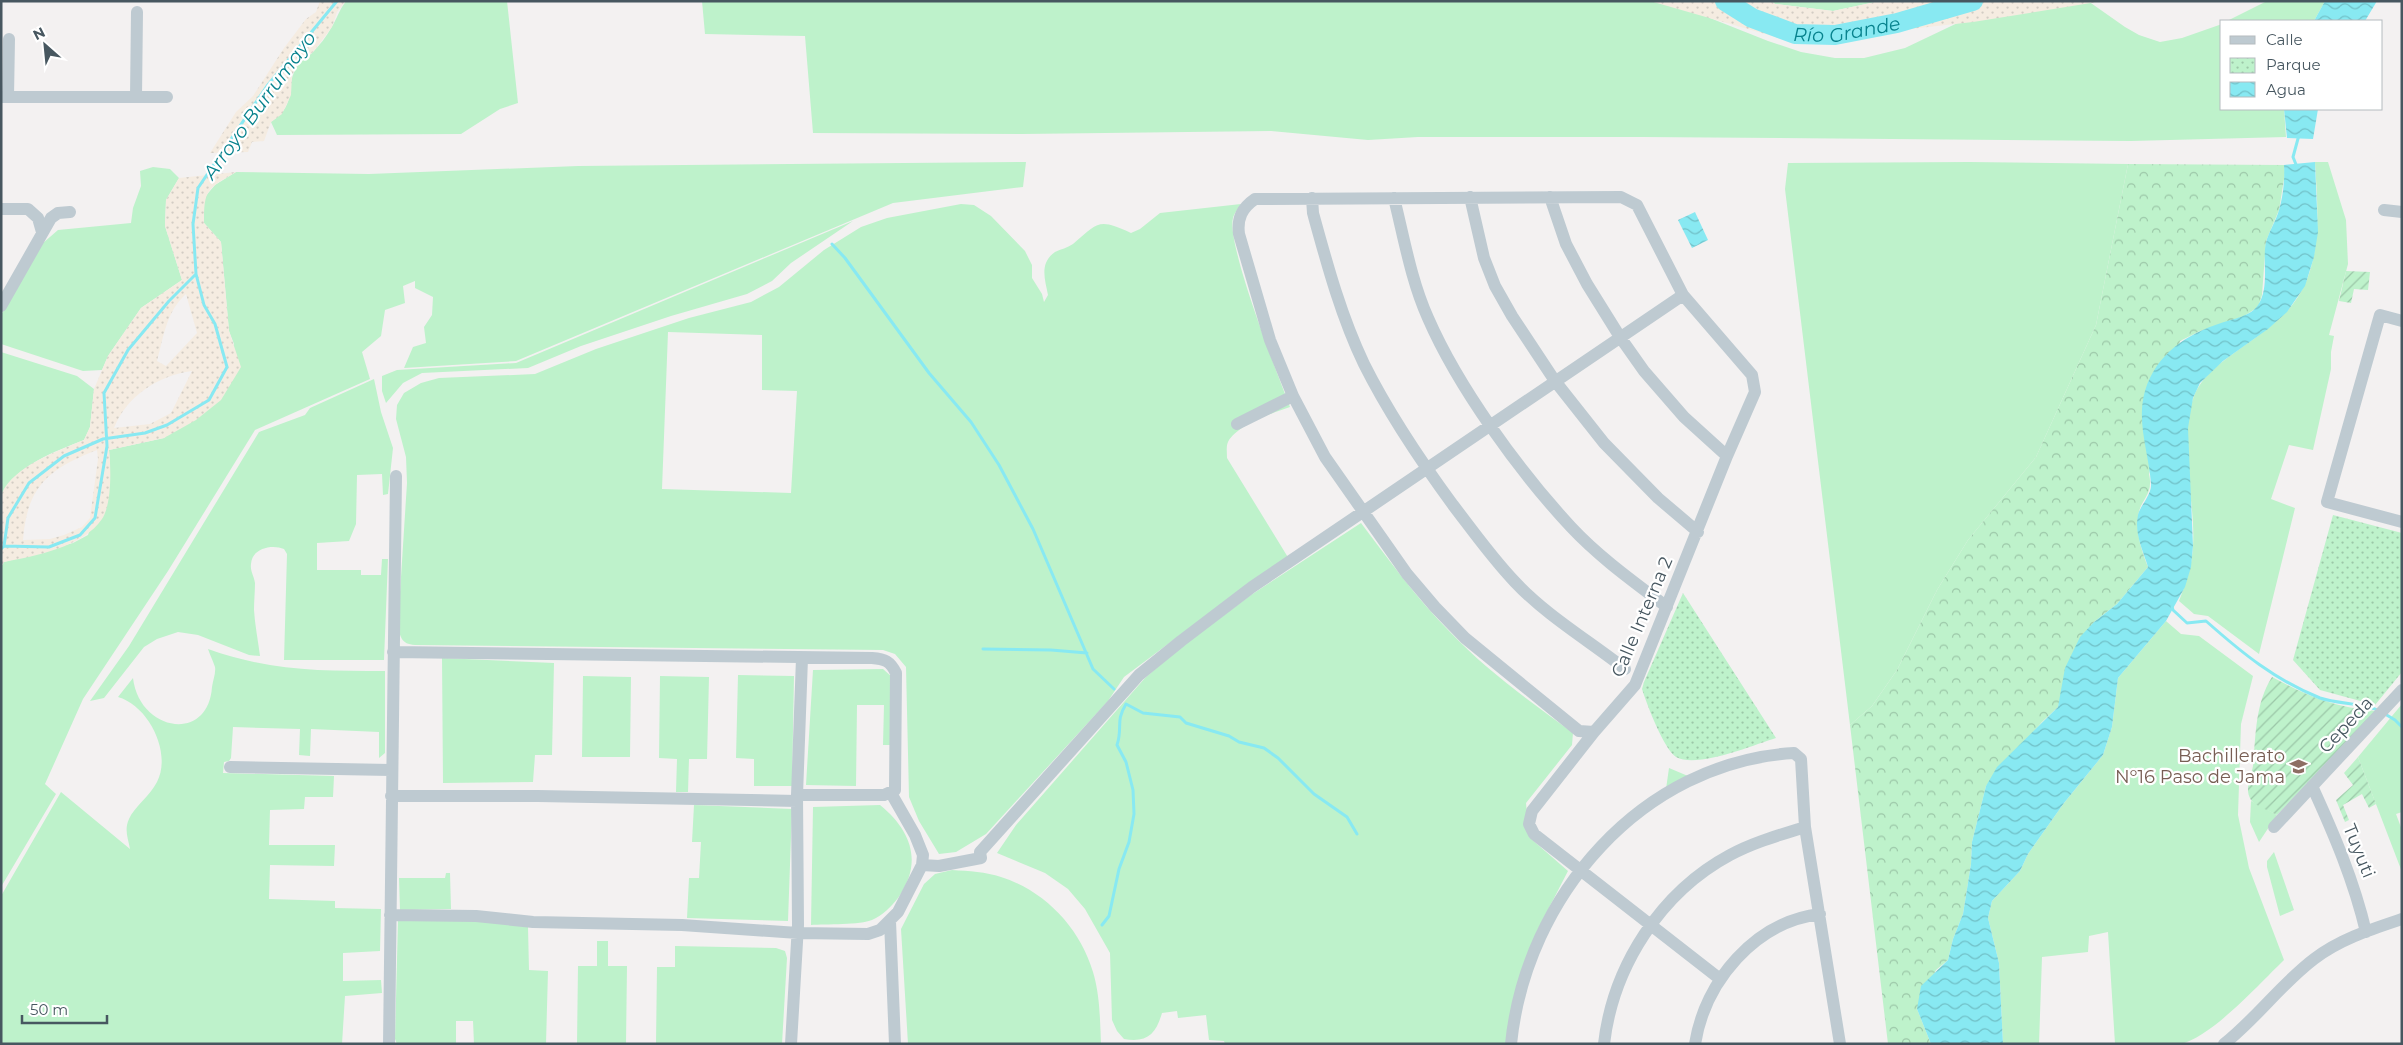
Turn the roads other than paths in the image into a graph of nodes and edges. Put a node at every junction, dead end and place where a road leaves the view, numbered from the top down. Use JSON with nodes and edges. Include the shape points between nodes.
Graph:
{"nodes":[{"id":1,"x":138,"y":12,"type":"dead end"},
{"id":2,"x":9,"y":39,"type":"dead end"},
{"id":3,"x":5,"y":97,"type":"edge"},
{"id":4,"x":136,"y":97,"type":"junction"},
{"id":5,"x":167,"y":97,"type":"dead end"},
{"id":6,"x":1550,"y":197,"type":"junction"},
{"id":7,"x":1312,"y":198,"type":"junction"},
{"id":8,"x":1394,"y":198,"type":"junction"},
{"id":9,"x":1470,"y":198,"type":"junction"},
{"id":10,"x":1,"y":209,"type":"edge"},
{"id":11,"x":2384,"y":210,"type":"dead end"},
{"id":12,"x":70,"y":212,"type":"dead end"},
{"id":13,"x":2402,"y":212,"type":"edge"},
{"id":14,"x":42,"y":232,"type":"junction"},
{"id":15,"x":1683,"y":295,"type":"junction"},
{"id":16,"x":1,"y":306,"type":"edge"},
{"id":17,"x":2402,"y":321,"type":"edge"},
{"id":18,"x":1620,"y":337,"type":"junction"},
{"id":19,"x":1555,"y":381,"type":"junction"},
{"id":20,"x":1293,"y":396,"type":"junction"},
{"id":21,"x":1237,"y":424,"type":"dead end"},
{"id":22,"x":1490,"y":425,"type":"junction"},
{"id":23,"x":1727,"y":456,"type":"junction"},
{"id":24,"x":1427,"y":469,"type":"junction"},
{"id":25,"x":396,"y":476,"type":"dead end"},
{"id":26,"x":1363,"y":512,"type":"junction"},
{"id":27,"x":2402,"y":522,"type":"edge"},
{"id":28,"x":1698,"y":532,"type":"junction"},
{"id":29,"x":1667,"y":607,"type":"junction"},
{"id":30,"x":393,"y":652,"type":"junction"},
{"id":31,"x":802,"y":658,"type":"junction"},
{"id":32,"x":1625,"y":669,"type":"dead end"},
{"id":33,"x":2402,"y":690,"type":"edge"},
{"id":34,"x":1594,"y":732,"type":"junction"},
{"id":35,"x":230,"y":767,"type":"dead end"},
{"id":36,"x":392,"y":770,"type":"junction"},
{"id":37,"x":2312,"y":786,"type":"junction"},
{"id":38,"x":891,"y":793,"type":"junction"},
{"id":39,"x":391,"y":796,"type":"junction"},
{"id":40,"x":797,"y":798,"type":"junction"},
{"id":41,"x":1806,"y":827,"type":"junction"},
{"id":42,"x":2274,"y":827,"type":"dead end"},
{"id":43,"x":922,"y":865,"type":"junction"},
{"id":44,"x":1580,"y":870,"type":"junction"},
{"id":45,"x":1820,"y":914,"type":"junction"},
{"id":46,"x":390,"y":915,"type":"junction"},
{"id":47,"x":2402,"y":919,"type":"edge"},
{"id":48,"x":890,"y":921,"type":"junction"},
{"id":49,"x":1651,"y":925,"type":"junction"},
{"id":50,"x":2366,"y":932,"type":"junction"},
{"id":51,"x":798,"y":933,"type":"junction"},
{"id":52,"x":1720,"y":979,"type":"junction"},
{"id":53,"x":389,"y":1044,"type":"edge"},
{"id":54,"x":791,"y":1044,"type":"edge"},
{"id":55,"x":895,"y":1044,"type":"edge"},
{"id":56,"x":1511,"y":1044,"type":"edge"},
{"id":57,"x":1604,"y":1044,"type":"edge"},
{"id":58,"x":1695,"y":1044,"type":"edge"},
{"id":59,"x":1840,"y":1044,"type":"edge"},
{"id":60,"x":2224,"y":1044,"type":"edge"}],
"edges":[{"from":1,"to":4,"type":"street"},
{"from":2,"to":3,"type":"street"},
{"from":3,"to":4,"type":"street"},
{"from":4,"to":5,"type":"street"},
{"from":6,"to":9,"type":"street"},
{"from":6,"to":15,"type":"street","via":[[1621,197],[1637,205]]},
{"from":6,"to":18,"type":"street","via":[[1566,244]]},
{"from":7,"to":8,"type":"street"},
{"from":7,"to":20,"type":"street","via":[[1255,199],[1246,205],[1238,223],[1267,330]]},
{"from":7,"to":24,"type":"street","via":[[1313,213],[1341,308],[1363,362],[1392,417]]},
{"from":8,"to":9,"type":"street"},
{"from":8,"to":22,"type":"street","via":[[1413,278],[1428,318],[1447,357]]},
{"from":9,"to":19,"type":"street","via":[[1484,258],[1495,286]]},
{"from":10,"to":14,"type":"street","via":[[28,209],[38,218]]},
{"from":11,"to":13,"type":"street"},
{"from":12,"to":14,"type":"street","via":[[58,213],[51,218]]},
{"from":14,"to":16,"type":"street"},
{"from":15,"to":18,"type":"street"},
{"from":15,"to":23,"type":"street","name":"Calle Interna 2","via":[[1752,375],[1756,392]]},
{"from":17,"to":27,"type":"street","via":[[2380,315],[2327,502]]},
{"from":18,"to":19,"type":"street"},
{"from":18,"to":23,"type":"street","via":[[1684,417]]},
{"from":19,"to":22,"type":"street"},
{"from":19,"to":28,"type":"street","via":[[1604,443],[1658,498]]},
{"from":20,"to":21,"type":"street"},
{"from":20,"to":26,"type":"street","via":[[1325,457]]},
{"from":22,"to":24,"type":"street"},
{"from":22,"to":29,"type":"street","via":[[1572,528]]},
{"from":23,"to":28,"type":"street","name":"Calle Interna 2"},
{"from":24,"to":26,"type":"street"},
{"from":24,"to":32,"type":"street","via":[[1515,582],[1548,613]]},
{"from":25,"to":30,"type":"street"},
{"from":26,"to":34,"type":"street","via":[[1407,574],[1465,638],[1579,731]]},
{"from":26,"to":43,"type":"street","via":[[1252,588],[1139,675],[980,852],[981,858],[940,866]]},
{"from":28,"to":29,"type":"street","name":"Calle Interna 2"},
{"from":29,"to":34,"type":"street","name":"Calle Interna 2","via":[[1635,685]]},
{"from":30,"to":31,"type":"street"},
{"from":30,"to":36,"type":"street"},
{"from":31,"to":38,"type":"street","via":[[872,658],[891,662],[896,673],[896,784]]},
{"from":31,"to":40,"type":"street"},
{"from":33,"to":37,"type":"street","name":"Cepeda"},
{"from":34,"to":44,"type":"street","name":"Calle Interna 2","via":[[1532,811],[1529,824],[1534,834]]},
{"from":35,"to":36,"type":"street"},
{"from":36,"to":39,"type":"street"},
{"from":37,"to":42,"type":"street","name":"Cepeda"},
{"from":37,"to":50,"type":"street","name":"Tuyuti","via":[[2357,894]]},
{"from":38,"to":40,"type":"street"},
{"from":38,"to":43,"type":"street","via":[[918,841],[923,854]]},
{"from":39,"to":40,"type":"street"},
{"from":39,"to":46,"type":"street"},
{"from":40,"to":51,"type":"street"},
{"from":41,"to":44,"type":"street","via":[[1800,759],[1794,753],[1768,756],[1708,771],[1654,801],[1613,833]]},
{"from":41,"to":45,"type":"street"},
{"from":41,"to":49,"type":"street","via":[[1755,844],[1718,862],[1680,891]]},
{"from":43,"to":48,"type":"street"},
{"from":44,"to":49,"type":"street"},
{"from":44,"to":56,"type":"street","via":[[1550,916],[1536,945],[1516,1010]]},
{"from":45,"to":52,"type":"street","via":[[1792,921],[1760,938],[1736,959]]},
{"from":45,"to":59,"type":"street"},
{"from":46,"to":51,"type":"street","via":[[682,925]]},
{"from":46,"to":53,"type":"street"},
{"from":47,"to":50,"type":"street"},
{"from":48,"to":51,"type":"street","via":[[880,930],[868,934]]},
{"from":48,"to":55,"type":"street"},
{"from":49,"to":52,"type":"street"},
{"from":49,"to":57,"type":"street","via":[[1622,975],[1611,1007]]},
{"from":50,"to":60,"type":"street","via":[[2316,958]]},
{"from":51,"to":54,"type":"street"},
{"from":52,"to":58,"type":"street","via":[[1706,1007]]}]}
